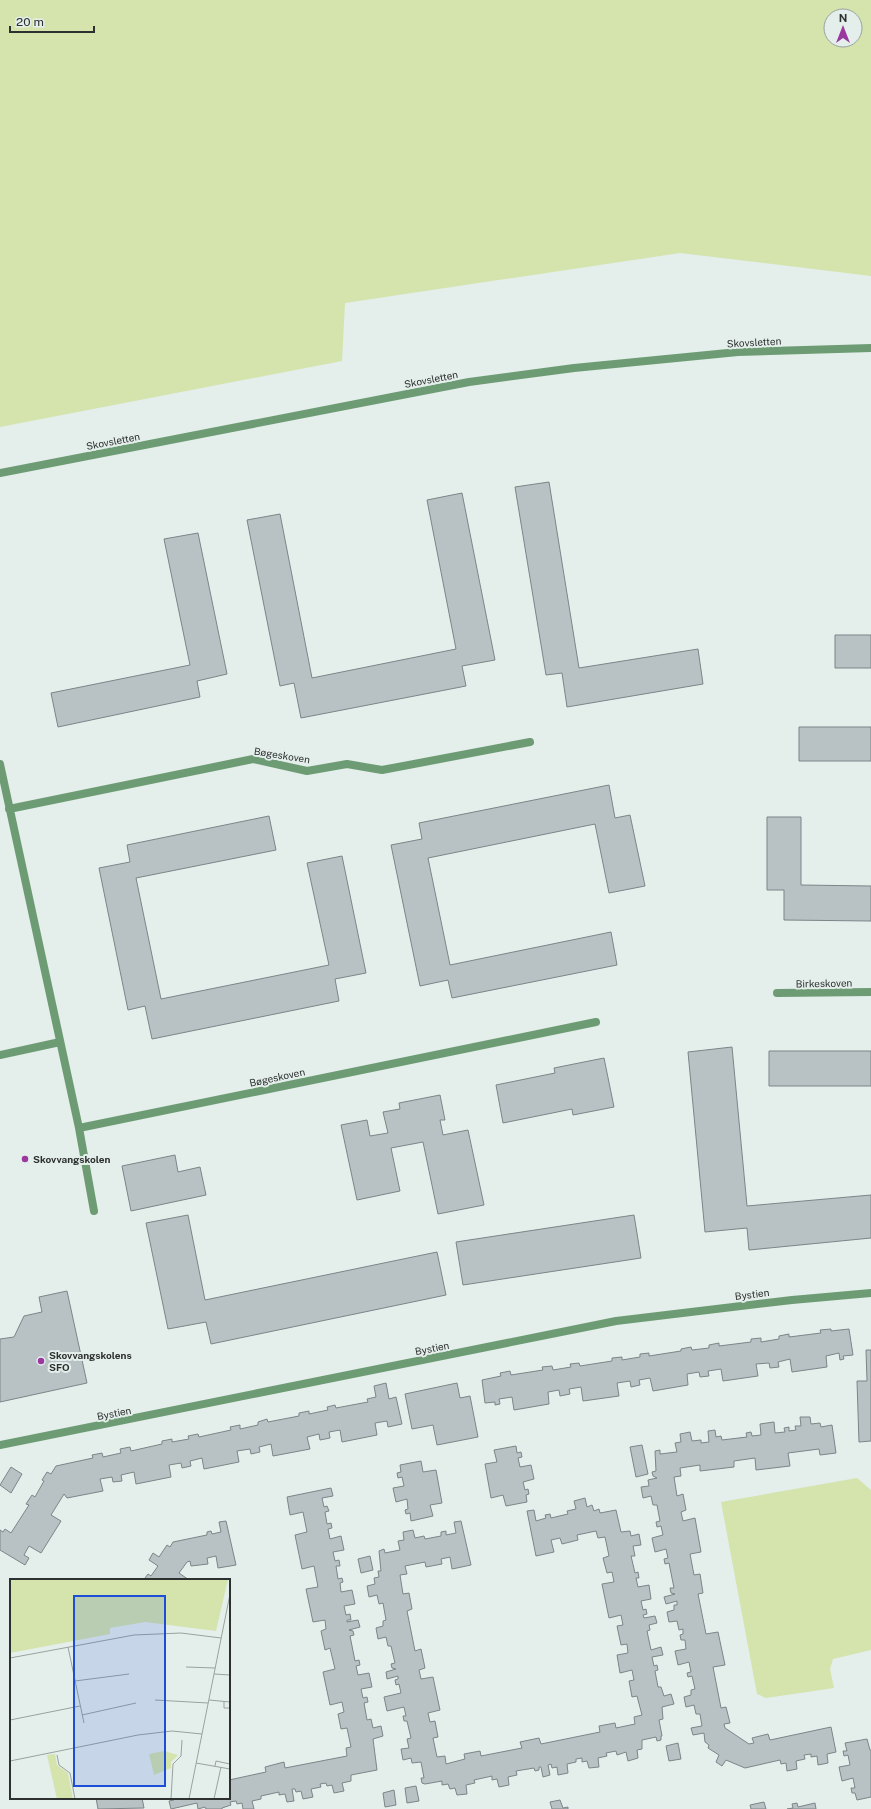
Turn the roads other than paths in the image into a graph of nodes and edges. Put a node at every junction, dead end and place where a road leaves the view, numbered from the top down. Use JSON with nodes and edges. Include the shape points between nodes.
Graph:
{"nodes":[{"id":1,"x":871,"y":348,"type":"edge"},
{"id":2,"x":0,"y":473,"type":"edge"},
{"id":3,"x":530,"y":742,"type":"dead end"},
{"id":4,"x":0,"y":764,"type":"edge"},
{"id":5,"x":9,"y":808,"type":"junction"},
{"id":6,"x":871,"y":992,"type":"edge"},
{"id":7,"x":777,"y":993,"type":"dead end"},
{"id":8,"x":596,"y":1022,"type":"dead end"},
{"id":9,"x":60,"y":1042,"type":"junction"},
{"id":10,"x":0,"y":1054,"type":"edge"},
{"id":11,"x":79,"y":1128,"type":"junction"},
{"id":12,"x":94,"y":1211,"type":"dead end"},
{"id":13,"x":871,"y":1293,"type":"edge"},
{"id":14,"x":0,"y":1446,"type":"edge"}],
"edges":[{"from":1,"to":2,"type":"street","name":"Skovsletten","via":[[738,352],[574,368],[469,382]]},
{"from":3,"to":5,"type":"street","name":"Bøgeskoven","via":[[382,770],[347,764],[307,771],[253,759]]},
{"from":4,"to":5,"type":"street"},
{"from":5,"to":9,"type":"street"},
{"from":6,"to":7,"type":"street","name":"Birkeskoven"},
{"from":8,"to":11,"type":"street","name":"Bøgeskoven"},
{"from":9,"to":10,"type":"street"},
{"from":9,"to":11,"type":"street"},
{"from":11,"to":12,"type":"street"},
{"from":13,"to":14,"type":"street","name":"Bystien","via":[[616,1321]]}]}
